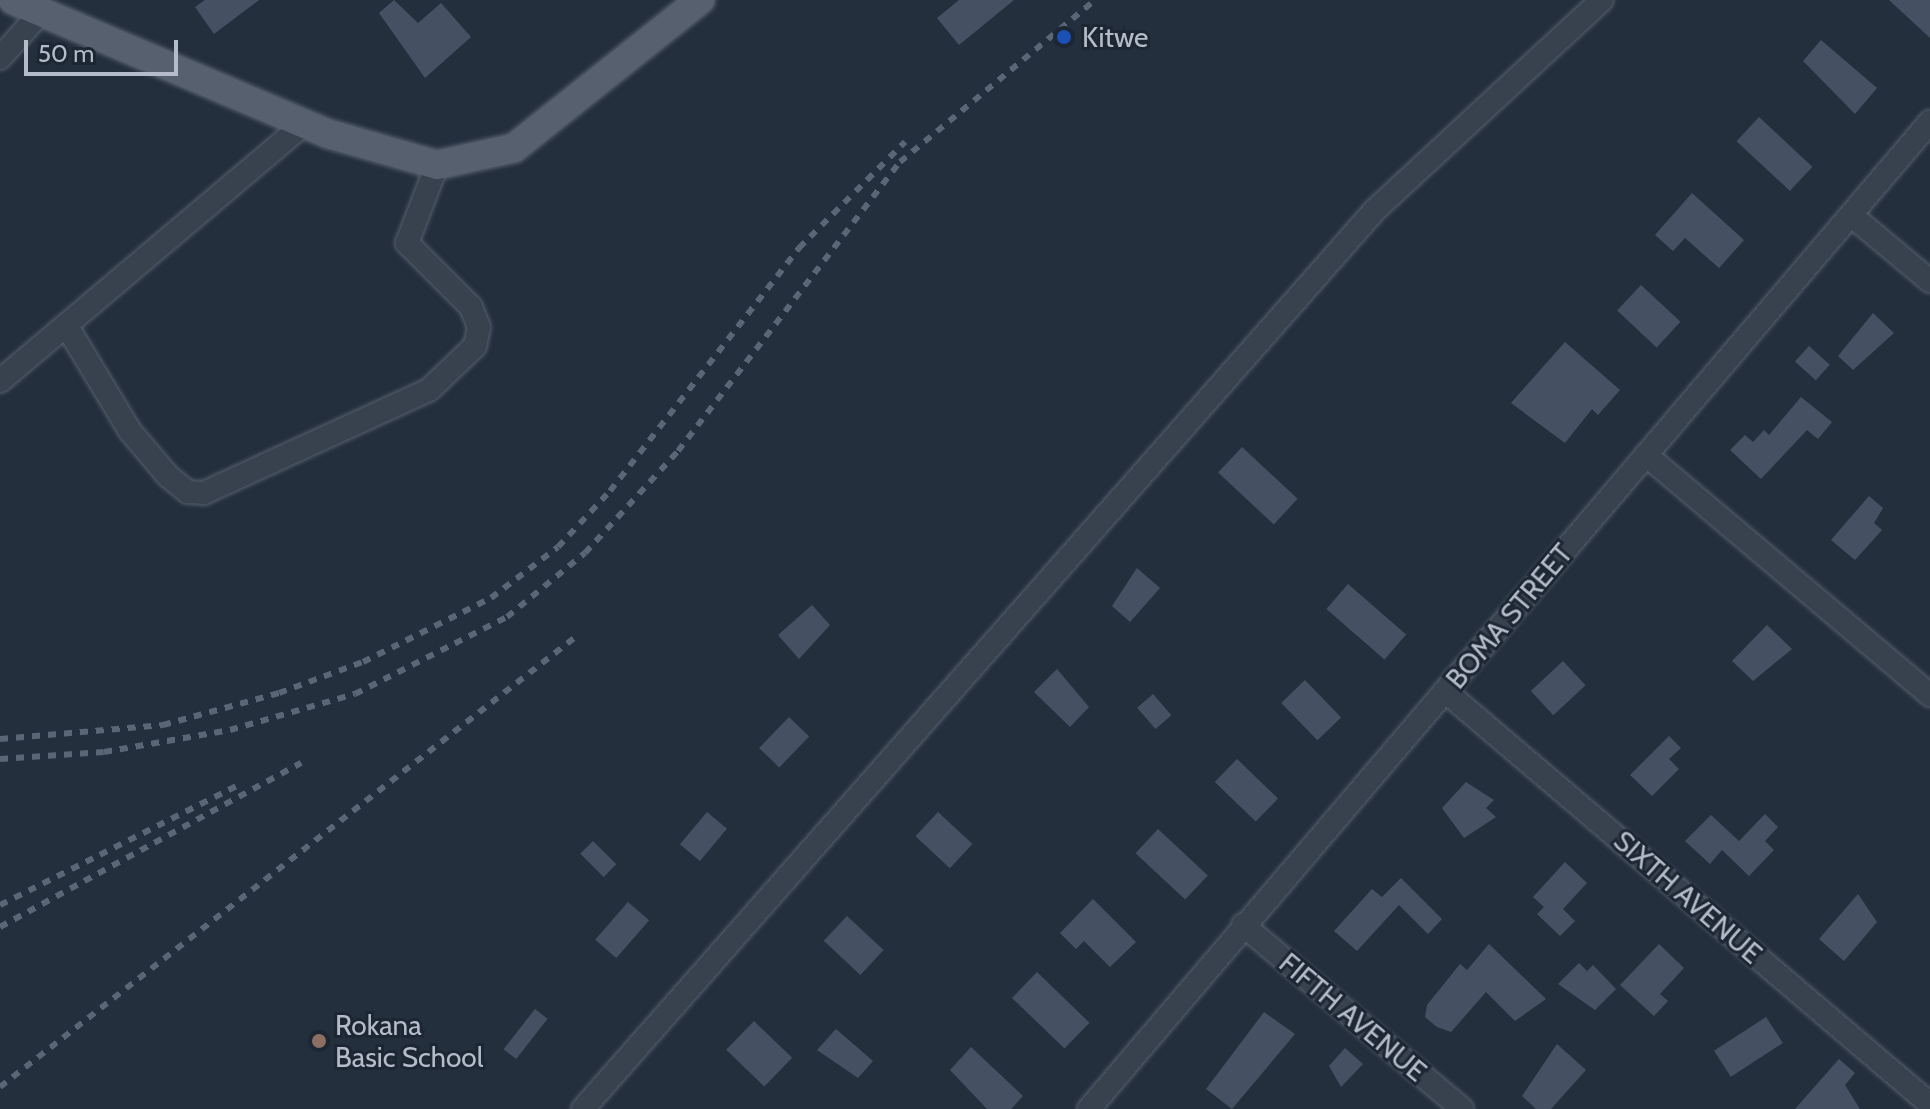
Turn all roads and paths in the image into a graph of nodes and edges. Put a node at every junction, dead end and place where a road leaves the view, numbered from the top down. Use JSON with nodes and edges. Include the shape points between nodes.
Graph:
{"nodes":[{"id":1,"x":700,"y":0,"type":"edge"},
{"id":2,"x":1602,"y":0,"type":"edge"},
{"id":3,"x":31,"y":4,"type":"edge"},
{"id":4,"x":0,"y":58,"type":"edge"},
{"id":5,"x":1930,"y":122,"type":"edge"},
{"id":6,"x":305,"y":123,"type":"junction"},
{"id":7,"x":437,"y":165,"type":"junction"},
{"id":8,"x":1851,"y":215,"type":"junction"},
{"id":9,"x":1930,"y":281,"type":"edge"},
{"id":10,"x":66,"y":325,"type":"junction"},
{"id":11,"x":0,"y":381,"type":"edge"},
{"id":12,"x":1646,"y":455,"type":"junction"},
{"id":13,"x":1445,"y":691,"type":"junction"},
{"id":14,"x":1930,"y":695,"type":"edge"},
{"id":15,"x":1243,"y":925,"type":"junction"},
{"id":16,"x":1930,"y":1104,"type":"edge"},
{"id":17,"x":583,"y":1109,"type":"edge"},
{"id":18,"x":1089,"y":1109,"type":"edge"},
{"id":19,"x":1462,"y":1109,"type":"edge"}],
"edges":[{"from":1,"to":7,"type":"main road","via":[[514,148]]},
{"from":2,"to":17,"type":"street","via":[[1375,210]]},
{"from":3,"to":4,"type":"street"},
{"from":3,"to":6,"type":"main road"},
{"from":5,"to":8,"type":"street","name":"BOMA STREET"},
{"from":6,"to":7,"type":"main road"},
{"from":6,"to":10,"type":"street"},
{"from":7,"to":10,"type":"street","via":[[407,243],[471,307],[479,327],[475,346],[429,390],[204,493],[188,492],[168,476],[130,431]]},
{"from":8,"to":9,"type":"street"},
{"from":8,"to":12,"type":"street","name":"BOMA STREET"},
{"from":10,"to":11,"type":"street"},
{"from":12,"to":13,"type":"street","name":"BOMA STREET"},
{"from":12,"to":14,"type":"street"},
{"from":13,"to":15,"type":"street","name":"BOMA STREET"},
{"from":13,"to":16,"type":"street","name":"SIXTH AVENUE"},
{"from":15,"to":18,"type":"street","name":"BOMA STREET"},
{"from":15,"to":19,"type":"street","name":"FIFTH AVENUE"}]}
